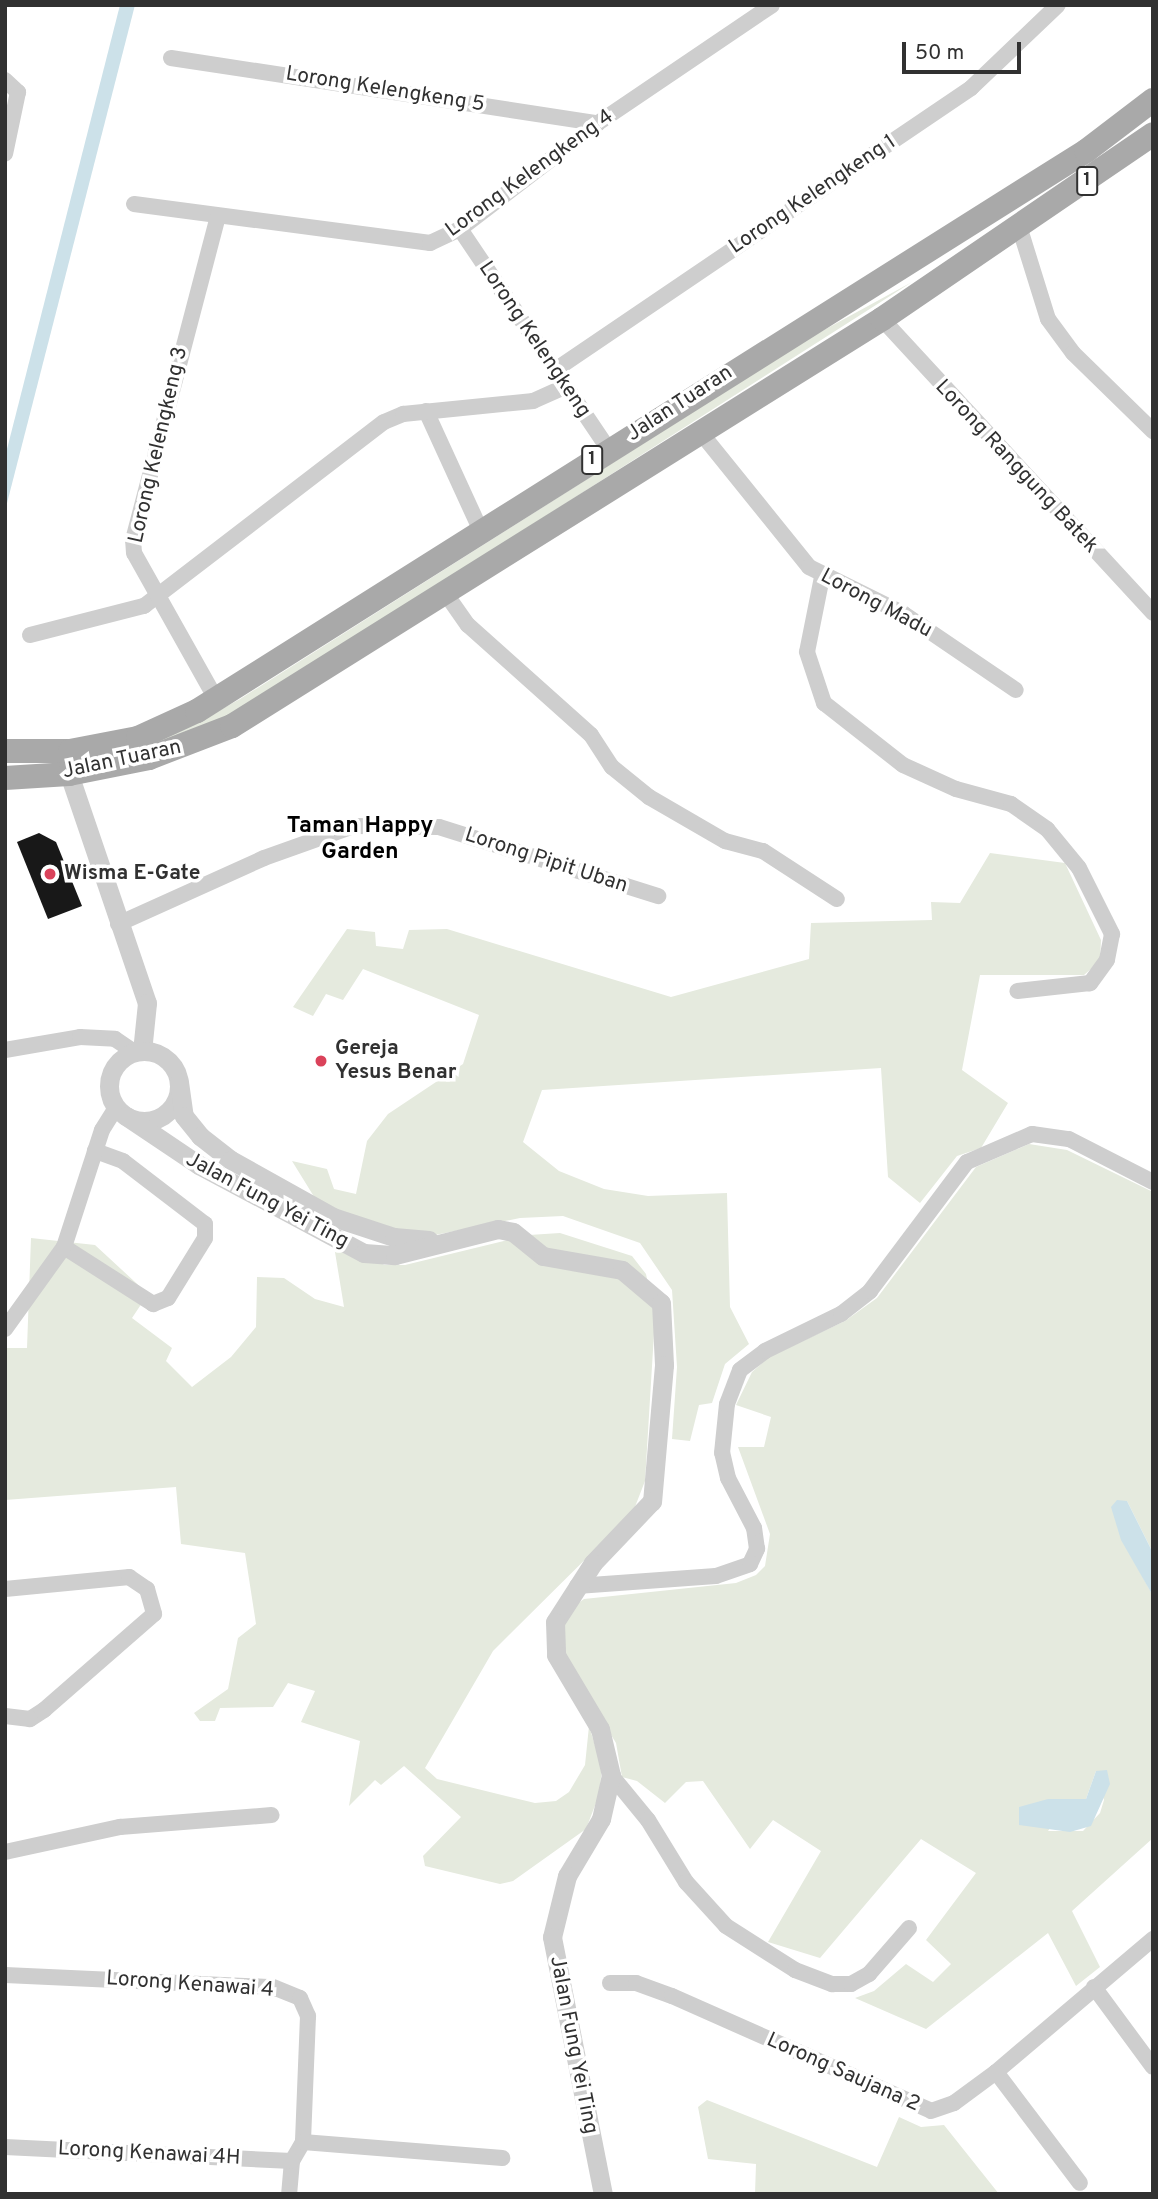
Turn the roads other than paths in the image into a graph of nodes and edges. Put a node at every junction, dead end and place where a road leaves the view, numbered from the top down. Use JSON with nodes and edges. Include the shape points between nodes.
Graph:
{"nodes":[{"id":1,"x":744,"y":5,"type":"edge"},
{"id":2,"x":772,"y":5,"type":"edge"},
{"id":3,"x":1058,"y":5,"type":"edge"},
{"id":4,"x":748,"y":22,"type":"junction"},
{"id":5,"x":171,"y":58,"type":"dead end"},
{"id":6,"x":5,"y":80,"type":"edge"},
{"id":7,"x":1153,"y":100,"type":"edge"},
{"id":8,"x":598,"y":123,"type":"junction"},
{"id":9,"x":1153,"y":135,"type":"edge"},
{"id":10,"x":5,"y":154,"type":"edge"},
{"id":11,"x":134,"y":204,"type":"dead end"},
{"id":12,"x":218,"y":216,"type":"junction"},
{"id":13,"x":1019,"y":226,"type":"junction"},
{"id":14,"x":460,"y":229,"type":"junction"},
{"id":15,"x":915,"y":297,"type":"junction"},
{"id":16,"x":820,"y":314,"type":"junction"},
{"id":17,"x":882,"y":319,"type":"junction"},
{"id":18,"x":555,"y":370,"type":"junction"},
{"id":19,"x":564,"y":387,"type":"junction"},
{"id":20,"x":426,"y":411,"type":"junction"},
{"id":21,"x":1153,"y":431,"type":"edge"},
{"id":22,"x":701,"y":433,"type":"junction"},
{"id":23,"x":609,"y":450,"type":"junction"},
{"id":24,"x":481,"y":531,"type":"junction"},
{"id":25,"x":822,"y":577,"type":"junction"},
{"id":26,"x":446,"y":594,"type":"junction"},
{"id":27,"x":158,"y":597,"type":"junction"},
{"id":28,"x":1153,"y":613,"type":"edge"},
{"id":29,"x":30,"y":635,"type":"dead end"},
{"id":30,"x":1016,"y":690,"type":"dead end"},
{"id":31,"x":216,"y":699,"type":"junction"},
{"id":32,"x":138,"y":738,"type":"junction"},
{"id":33,"x":5,"y":751,"type":"edge"},
{"id":34,"x":69,"y":774,"type":"junction"},
{"id":35,"x":5,"y":778,"type":"edge"},
{"id":36,"x":658,"y":896,"type":"dead end"},
{"id":37,"x":837,"y":899,"type":"dead end"},
{"id":38,"x":118,"y":924,"type":"junction"},
{"id":39,"x":1017,"y":990,"type":"dead end"},
{"id":40,"x":5,"y":1049,"type":"edge"},
{"id":41,"x":138,"y":1051,"type":"junction"},
{"id":42,"x":179,"y":1082,"type":"junction"},
{"id":43,"x":121,"y":1112,"type":"junction"},
{"id":44,"x":95,"y":1151,"type":"junction"},
{"id":45,"x":1153,"y":1182,"type":"edge"},
{"id":46,"x":357,"y":1227,"type":"junction"},
{"id":47,"x":458,"y":1239,"type":"junction"},
{"id":48,"x":64,"y":1247,"type":"junction"},
{"id":49,"x":351,"y":1247,"type":"junction"},
{"id":50,"x":5,"y":1329,"type":"edge"},
{"id":51,"x":577,"y":1586,"type":"junction"},
{"id":52,"x":5,"y":1589,"type":"edge"},
{"id":53,"x":5,"y":1716,"type":"edge"},
{"id":54,"x":611,"y":1775,"type":"junction"},
{"id":55,"x":272,"y":1815,"type":"dead end"},
{"id":56,"x":5,"y":1852,"type":"edge"},
{"id":57,"x":909,"y":1928,"type":"dead end"},
{"id":58,"x":1153,"y":1939,"type":"edge"},
{"id":59,"x":5,"y":1975,"type":"edge"},
{"id":60,"x":610,"y":1983,"type":"dead end"},
{"id":61,"x":1094,"y":1987,"type":"junction"},
{"id":62,"x":1153,"y":2067,"type":"edge"},
{"id":63,"x":996,"y":2072,"type":"junction"},
{"id":64,"x":303,"y":2142,"type":"junction"},
{"id":65,"x":5,"y":2147,"type":"edge"},
{"id":66,"x":502,"y":2158,"type":"dead end"},
{"id":67,"x":292,"y":2161,"type":"junction"},
{"id":68,"x":1080,"y":2183,"type":"dead end"},
{"id":69,"x":289,"y":2194,"type":"edge"},
{"id":70,"x":603,"y":2194,"type":"edge"}],
"edges":[{"from":1,"to":4,"type":"street"},
{"from":2,"to":4,"type":"street","name":"Lorong Kelengkeng 4"},
{"from":3,"to":18,"type":"street","name":"Lorong Kelengkeng 1","via":[[971,88]]},
{"from":4,"to":8,"type":"street","name":"Lorong Kelengkeng 4"},
{"from":5,"to":8,"type":"street","name":"Lorong Kelengkeng 5"},
{"from":6,"to":10,"type":"street","via":[[18,92]]},
{"from":7,"to":16,"type":"main road","name":"Jalan Tuaran","number":"1","via":[[1086,151]]},
{"from":8,"to":14,"type":"street","name":"Lorong Kelengkeng 4"},
{"from":9,"to":13,"type":"main road","name":"Jalan Tuaran","number":"1"},
{"from":11,"to":12,"type":"street","name":"Lorong Kelengkeng 4"},
{"from":12,"to":14,"type":"street","name":"Lorong Kelengkeng 4","via":[[430,243]]},
{"from":12,"to":27,"type":"street","name":"Lorong Kelengkeng 3","via":[[133,540],[134,553]]},
{"from":13,"to":15,"type":"main road","name":"Jalan Tuaran","number":"1"},
{"from":13,"to":21,"type":"street","via":[[1048,319],[1073,353]]},
{"from":14,"to":18,"type":"street","name":"Lorong Kelengkeng"},
{"from":15,"to":16,"type":"main road","via":[[920,284],[910,279],[838,322]]},
{"from":15,"to":17,"type":"main road","name":"Jalan Tuaran","number":"1"},
{"from":16,"to":23,"type":"main road","name":"Jalan Tuaran","number":"1"},
{"from":17,"to":22,"type":"main road","name":"Jalan Tuaran","number":"1"},
{"from":17,"to":28,"type":"street","name":"Lorong Ranggung Batek"},
{"from":18,"to":19,"type":"street","name":"Lorong Kelengkeng"},
{"from":19,"to":20,"type":"street","via":[[533,401]]},
{"from":19,"to":23,"type":"street","name":"Lorong Kelengkeng"},
{"from":20,"to":24,"type":"street"},
{"from":20,"to":27,"type":"street","via":[[403,414],[370,429]]},
{"from":22,"to":25,"type":"street","name":"Lorong Madu"},
{"from":22,"to":26,"type":"main road","name":"Jalan Tuaran","number":"1"},
{"from":23,"to":24,"type":"main road","name":"Jalan Tuaran","number":"1"},
{"from":24,"to":31,"type":"main road","name":"Jalan Tuaran","number":"1"},
{"from":25,"to":30,"type":"street","name":"Lorong Madu","via":[[904,614]]},
{"from":25,"to":39,"type":"street","via":[[807,652],[824,703],[903,765],[956,789],[1011,804],[1047,829],[1079,868],[1112,934],[1107,960],[1090,983]]},
{"from":26,"to":34,"type":"main road","name":"Jalan Tuaran","number":"1","via":[[232,726],[149,758]]},
{"from":26,"to":37,"type":"street","via":[[468,625],[591,735],[612,766],[649,797],[726,841],[763,851]]},
{"from":27,"to":29,"type":"street","via":[[116,615]]},
{"from":27,"to":31,"type":"street","name":"Lorong Kelengkeng 3"},
{"from":31,"to":32,"type":"main road","name":"Jalan Tuaran","number":"1"},
{"from":32,"to":33,"type":"main road","name":"Jalan Tuaran","number":"1","via":[[70,751]]},
{"from":32,"to":34,"type":"main road","via":[[88,758]]},
{"from":34,"to":35,"type":"main road","name":"Jalan Tuaran","number":"1"},
{"from":34,"to":38,"type":"street"},
{"from":36,"to":38,"type":"street","name":"Lorong Pipit Uban","via":[[439,827],[354,827],[264,858]]},
{"from":38,"to":41,"type":"street","via":[[146,1003],[149,1023]]},
{"from":40,"to":41,"type":"street","via":[[80,1037],[115,1040]]},
{"from":41,"to":42,"type":"street","via":[[170,1062]]},
{"from":41,"to":43,"type":"street","via":[[110,1075]]},
{"from":42,"to":43,"type":"street","via":[[167,1112],[148,1121]]},
{"from":42,"to":46,"type":"street","name":"Jalan Fung Yei Ting","via":[[181,1108],[200,1136],[299,1200]]},
{"from":43,"to":44,"type":"street"},
{"from":43,"to":49,"type":"street","name":"Jalan Fung Yei Ting","via":[[199,1166]]},
{"from":44,"to":48,"type":"street"},
{"from":44,"to":48,"type":"street","via":[[123,1161],[205,1224],[205,1238],[167,1298],[153,1304]]},
{"from":45,"to":51,"type":"street","via":[[1069,1139],[1031,1134],[967,1162],[870,1291],[841,1314],[765,1351],[740,1370],[724,1418],[722,1453],[728,1478],[754,1528],[757,1549],[750,1564],[716,1576]]},
{"from":46,"to":47,"type":"street","name":"Jalan Fung Yei Ting","via":[[415,1241]]},
{"from":46,"to":49,"type":"street"},
{"from":47,"to":49,"type":"street","name":"Jalan Fung Yei Ting","via":[[395,1255]]},
{"from":47,"to":51,"type":"street","name":"Jalan Fung Yei Ting","via":[[498,1229],[513,1232],[543,1256],[622,1270],[661,1303],[664,1365],[652,1500]]},
{"from":48,"to":50,"type":"street"},
{"from":51,"to":54,"type":"street","name":"Jalan Fung Yei Ting","via":[[555,1622],[556,1655],[604,1739]]},
{"from":52,"to":53,"type":"street","via":[[129,1577],[141,1580],[154,1614],[44,1710],[30,1719]]},
{"from":54,"to":57,"type":"street","via":[[648,1820],[686,1882],[726,1926],[795,1970],[832,1984],[851,1984],[869,1973]]},
{"from":54,"to":70,"type":"street","name":"Jalan Fung Yei Ting","via":[[601,1819],[566,1876],[552,1937]]},
{"from":55,"to":56,"type":"street","via":[[120,1827]]},
{"from":58,"to":61,"type":"street","name":"Lorong Saujana 2"},
{"from":59,"to":64,"type":"street","name":"Lorong Kenawai 4","via":[[273,1987],[300,1998],[308,2016]]},
{"from":60,"to":63,"type":"street","name":"Lorong Saujana 2","via":[[636,1983],[672,1996],[931,2111],[954,2103]]},
{"from":61,"to":62,"type":"street"},
{"from":61,"to":63,"type":"street","name":"Lorong Saujana 2"},
{"from":63,"to":68,"type":"street"},
{"from":64,"to":66,"type":"street"},
{"from":64,"to":67,"type":"street","name":"Lorong Kenawai 4"},
{"from":65,"to":67,"type":"street","name":"Lorong Kenawai 4H"},
{"from":67,"to":69,"type":"street","name":"Lorong Kenawai 4"}]}
